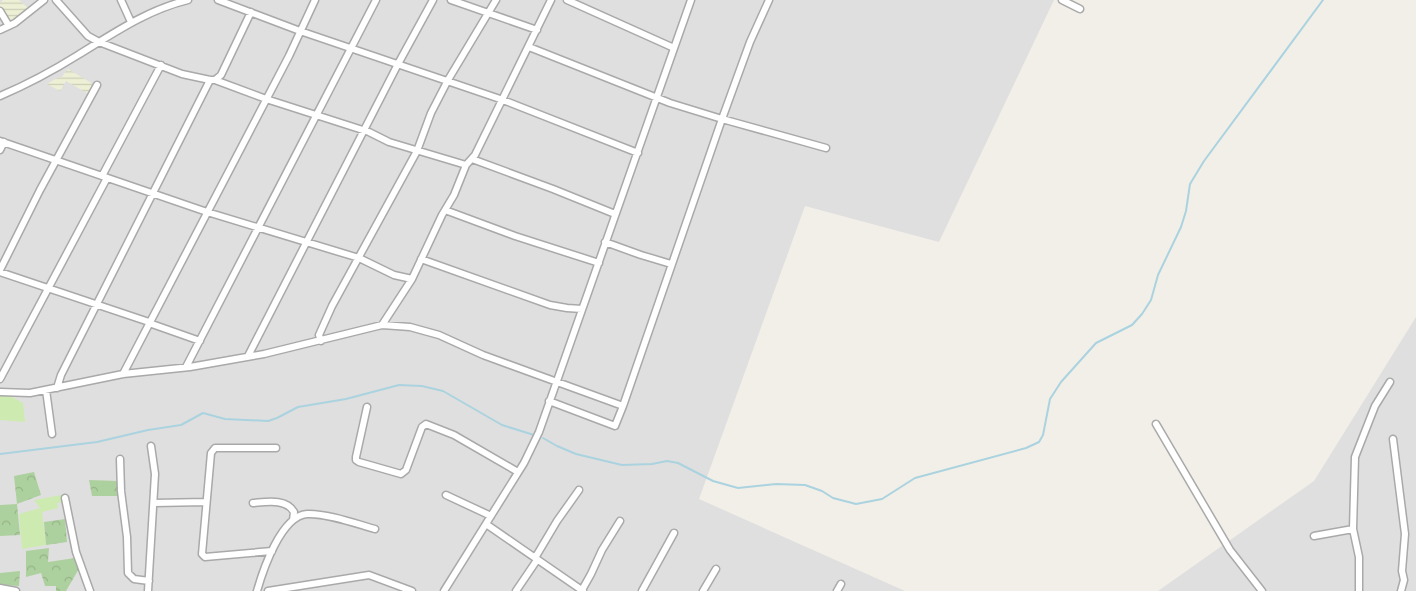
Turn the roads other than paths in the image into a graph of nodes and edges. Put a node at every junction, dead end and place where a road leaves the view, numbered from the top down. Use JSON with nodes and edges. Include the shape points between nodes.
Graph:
{"nodes":[{"id":1,"x":44,"y":0,"type":"edge"},
{"id":2,"x":56,"y":0,"type":"edge"},
{"id":3,"x":121,"y":0,"type":"edge"},
{"id":4,"x":188,"y":0,"type":"edge"},
{"id":5,"x":218,"y":0,"type":"edge"},
{"id":6,"x":315,"y":0,"type":"edge"},
{"id":7,"x":376,"y":0,"type":"edge"},
{"id":8,"x":434,"y":0,"type":"edge"},
{"id":9,"x":450,"y":0,"type":"edge"},
{"id":10,"x":496,"y":0,"type":"edge"},
{"id":11,"x":551,"y":0,"type":"edge"},
{"id":12,"x":567,"y":0,"type":"edge"},
{"id":13,"x":691,"y":0,"type":"edge"},
{"id":14,"x":769,"y":0,"type":"edge"},
{"id":15,"x":1062,"y":0,"type":"edge"},
{"id":16,"x":1080,"y":10,"type":"dead end"},
{"id":17,"x":0,"y":11,"type":"edge"},
{"id":18,"x":251,"y":12,"type":"junction"},
{"id":19,"x":488,"y":13,"type":"junction"},
{"id":20,"x":131,"y":22,"type":"junction"},
{"id":21,"x":9,"y":26,"type":"junction"},
{"id":22,"x":0,"y":30,"type":"edge"},
{"id":23,"x":537,"y":30,"type":"junction"},
{"id":24,"x":300,"y":31,"type":"junction"},
{"id":25,"x":99,"y":42,"type":"junction"},
{"id":26,"x":528,"y":47,"type":"junction"},
{"id":27,"x":351,"y":48,"type":"junction"},
{"id":28,"x":674,"y":48,"type":"junction"},
{"id":29,"x":398,"y":64,"type":"junction"},
{"id":30,"x":161,"y":66,"type":"junction"},
{"id":31,"x":213,"y":80,"type":"junction"},
{"id":32,"x":448,"y":80,"type":"junction"},
{"id":33,"x":97,"y":85,"type":"dead end"},
{"id":34,"x":0,"y":96,"type":"edge"},
{"id":35,"x":657,"y":98,"type":"junction"},
{"id":36,"x":266,"y":99,"type":"junction"},
{"id":37,"x":503,"y":100,"type":"junction"},
{"id":38,"x":316,"y":116,"type":"junction"},
{"id":39,"x":722,"y":119,"type":"junction"},
{"id":40,"x":364,"y":132,"type":"junction"},
{"id":41,"x":2,"y":142,"type":"edge"},
{"id":42,"x":826,"y":148,"type":"dead end"},
{"id":43,"x":0,"y":150,"type":"edge"},
{"id":44,"x":417,"y":151,"type":"junction"},
{"id":45,"x":638,"y":153,"type":"junction"},
{"id":46,"x":472,"y":159,"type":"junction"},
{"id":47,"x":57,"y":161,"type":"junction"},
{"id":48,"x":466,"y":165,"type":"junction"},
{"id":49,"x":105,"y":177,"type":"junction"},
{"id":50,"x":154,"y":194,"type":"junction"},
{"id":51,"x":445,"y":210,"type":"junction"},
{"id":52,"x":207,"y":212,"type":"junction"},
{"id":53,"x":615,"y":214,"type":"junction"},
{"id":54,"x":258,"y":228,"type":"junction"},
{"id":55,"x":306,"y":242,"type":"junction"},
{"id":56,"x":605,"y":242,"type":"junction"},
{"id":57,"x":359,"y":258,"type":"junction"},
{"id":58,"x":421,"y":259,"type":"junction"},
{"id":59,"x":599,"y":263,"type":"junction"},
{"id":60,"x":671,"y":264,"type":"junction"},
{"id":61,"x":0,"y":271,"type":"edge"},
{"id":62,"x":412,"y":279,"type":"junction"},
{"id":63,"x":48,"y":290,"type":"junction"},
{"id":64,"x":97,"y":306,"type":"junction"},
{"id":65,"x":582,"y":309,"type":"junction"},
{"id":66,"x":149,"y":323,"type":"junction"},
{"id":67,"x":382,"y":325,"type":"junction"},
{"id":68,"x":200,"y":341,"type":"junction"},
{"id":69,"x":320,"y":341,"type":"junction"},
{"id":70,"x":248,"y":356,"type":"junction"},
{"id":71,"x":186,"y":367,"type":"junction"},
{"id":72,"x":123,"y":374,"type":"junction"},
{"id":73,"x":0,"y":379,"type":"edge"},
{"id":74,"x":556,"y":380,"type":"junction"},
{"id":75,"x":1390,"y":382,"type":"dead end"},
{"id":76,"x":58,"y":388,"type":"junction"},
{"id":77,"x":46,"y":390,"type":"junction"},
{"id":78,"x":0,"y":392,"type":"edge"},
{"id":79,"x":549,"y":401,"type":"junction"},
{"id":80,"x":623,"y":406,"type":"junction"},
{"id":81,"x":367,"y":407,"type":"dead end"},
{"id":82,"x":1156,"y":424,"type":"dead end"},
{"id":83,"x":52,"y":434,"type":"dead end"},
{"id":84,"x":1394,"y":439,"type":"dead end"},
{"id":85,"x":151,"y":446,"type":"dead end"},
{"id":86,"x":276,"y":448,"type":"dead end"},
{"id":87,"x":120,"y":459,"type":"dead end"},
{"id":88,"x":518,"y":472,"type":"junction"},
{"id":89,"x":579,"y":490,"type":"dead end"},
{"id":90,"x":446,"y":495,"type":"dead end"},
{"id":91,"x":66,"y":498,"type":"dead end"},
{"id":92,"x":206,"y":502,"type":"junction"},
{"id":93,"x":154,"y":503,"type":"junction"},
{"id":94,"x":253,"y":503,"type":"dead end"},
{"id":95,"x":490,"y":516,"type":"junction"},
{"id":96,"x":293,"y":520,"type":"junction"},
{"id":97,"x":620,"y":521,"type":"dead end"},
{"id":98,"x":486,"y":524,"type":"junction"},
{"id":99,"x":375,"y":529,"type":"dead end"},
{"id":100,"x":1353,"y":529,"type":"junction"},
{"id":101,"x":674,"y":533,"type":"dead end"},
{"id":102,"x":1314,"y":536,"type":"dead end"},
{"id":103,"x":272,"y":551,"type":"junction"},
{"id":104,"x":536,"y":559,"type":"junction"},
{"id":105,"x":716,"y":569,"type":"dead end"},
{"id":106,"x":149,"y":581,"type":"junction"},
{"id":107,"x":841,"y":584,"type":"dead end"},
{"id":108,"x":0,"y":588,"type":"edge"},
{"id":109,"x":580,"y":590,"type":"edge"},
{"id":110,"x":16,"y":591,"type":"edge"},
{"id":111,"x":90,"y":591,"type":"edge"},
{"id":112,"x":148,"y":591,"type":"edge"},
{"id":113,"x":257,"y":591,"type":"edge"},
{"id":114,"x":268,"y":591,"type":"edge"},
{"id":115,"x":412,"y":591,"type":"edge"},
{"id":116,"x":444,"y":591,"type":"edge"},
{"id":117,"x":516,"y":591,"type":"edge"},
{"id":118,"x":642,"y":591,"type":"edge"},
{"id":119,"x":703,"y":591,"type":"edge"},
{"id":120,"x":837,"y":591,"type":"edge"},
{"id":121,"x":1262,"y":591,"type":"edge"},
{"id":122,"x":1359,"y":591,"type":"edge"},
{"id":123,"x":1401,"y":591,"type":"edge"}],
"edges":[{"from":1,"to":21,"type":"street"},
{"from":2,"to":25,"type":"street","via":[[88,36]]},
{"from":3,"to":20,"type":"street"},
{"from":4,"to":20,"type":"street","via":[[169,4]]},
{"from":5,"to":18,"type":"street"},
{"from":6,"to":24,"type":"street"},
{"from":7,"to":27,"type":"street"},
{"from":8,"to":29,"type":"street"},
{"from":9,"to":19,"type":"street"},
{"from":10,"to":19,"type":"street"},
{"from":11,"to":23,"type":"street"},
{"from":12,"to":28,"type":"street"},
{"from":13,"to":28,"type":"street"},
{"from":14,"to":39,"type":"street"},
{"from":15,"to":16,"type":"street"},
{"from":17,"to":21,"type":"street"},
{"from":18,"to":24,"type":"street"},
{"from":18,"to":31,"type":"street","via":[[221,75]]},
{"from":19,"to":23,"type":"street"},
{"from":19,"to":32,"type":"street"},
{"from":20,"to":25,"type":"street"},
{"from":21,"to":22,"type":"street"},
{"from":23,"to":26,"type":"street"},
{"from":24,"to":27,"type":"street"},
{"from":24,"to":36,"type":"street"},
{"from":25,"to":30,"type":"street"},
{"from":25,"to":34,"type":"street"},
{"from":26,"to":35,"type":"street"},
{"from":26,"to":37,"type":"street"},
{"from":27,"to":29,"type":"street"},
{"from":27,"to":38,"type":"street"},
{"from":28,"to":35,"type":"street"},
{"from":29,"to":32,"type":"street"},
{"from":29,"to":40,"type":"street"},
{"from":30,"to":31,"type":"street"},
{"from":30,"to":49,"type":"street"},
{"from":31,"to":36,"type":"street"},
{"from":31,"to":50,"type":"street"},
{"from":32,"to":37,"type":"street"},
{"from":32,"to":44,"type":"street"},
{"from":33,"to":47,"type":"street"},
{"from":35,"to":39,"type":"street"},
{"from":35,"to":45,"type":"street"},
{"from":36,"to":38,"type":"street"},
{"from":36,"to":52,"type":"street"},
{"from":37,"to":45,"type":"street"},
{"from":37,"to":46,"type":"street"},
{"from":38,"to":40,"type":"street"},
{"from":38,"to":54,"type":"street"},
{"from":39,"to":42,"type":"street"},
{"from":39,"to":60,"type":"street"},
{"from":40,"to":44,"type":"street"},
{"from":40,"to":55,"type":"street"},
{"from":41,"to":43,"type":"street"},
{"from":41,"to":47,"type":"street"},
{"from":44,"to":48,"type":"street"},
{"from":44,"to":57,"type":"street"},
{"from":45,"to":53,"type":"street"},
{"from":46,"to":48,"type":"street"},
{"from":46,"to":53,"type":"street"},
{"from":47,"to":49,"type":"street"},
{"from":47,"to":61,"type":"street"},
{"from":48,"to":51,"type":"street"},
{"from":49,"to":50,"type":"street"},
{"from":49,"to":63,"type":"street"},
{"from":50,"to":52,"type":"street"},
{"from":50,"to":64,"type":"street"},
{"from":51,"to":58,"type":"street"},
{"from":51,"to":59,"type":"street"},
{"from":52,"to":54,"type":"street"},
{"from":52,"to":66,"type":"street"},
{"from":53,"to":56,"type":"street"},
{"from":54,"to":55,"type":"street"},
{"from":54,"to":68,"type":"street"},
{"from":55,"to":57,"type":"street"},
{"from":55,"to":70,"type":"street"},
{"from":56,"to":59,"type":"street"},
{"from":56,"to":60,"type":"street"},
{"from":57,"to":62,"type":"street"},
{"from":57,"to":69,"type":"street","via":[[319,335]]},
{"from":58,"to":62,"type":"street"},
{"from":58,"to":65,"type":"street","via":[[550,305]]},
{"from":59,"to":65,"type":"street"},
{"from":60,"to":80,"type":"street"},
{"from":61,"to":63,"type":"street"},
{"from":62,"to":67,"type":"street"},
{"from":63,"to":64,"type":"street"},
{"from":63,"to":73,"type":"street"},
{"from":64,"to":66,"type":"street"},
{"from":64,"to":76,"type":"street","via":[[61,375]]},
{"from":65,"to":74,"type":"street"},
{"from":66,"to":68,"type":"street"},
{"from":66,"to":72,"type":"street"},
{"from":67,"to":69,"type":"street"},
{"from":67,"to":74,"type":"street","via":[[410,326],[439,335]]},
{"from":68,"to":71,"type":"street"},
{"from":69,"to":70,"type":"street"},
{"from":70,"to":71,"type":"street"},
{"from":71,"to":72,"type":"street"},
{"from":72,"to":76,"type":"street"},
{"from":74,"to":79,"type":"street"},
{"from":74,"to":80,"type":"street"},
{"from":75,"to":100,"type":"street","via":[[1375,406],[1355,457]]},
{"from":76,"to":77,"type":"street"},
{"from":77,"to":78,"type":"street"},
{"from":77,"to":83,"type":"street"},
{"from":79,"to":80,"type":"street","via":[[615,426]]},
{"from":79,"to":88,"type":"street","via":[[539,432]]},
{"from":81,"to":88,"type":"street","via":[[356,457],[359,462],[402,474],[426,424],[454,435]]},
{"from":82,"to":121,"type":"street","via":[[1230,550]]},
{"from":84,"to":123,"type":"street","via":[[1405,534]]},
{"from":85,"to":93,"type":"street","via":[[155,474]]},
{"from":86,"to":92,"type":"street","via":[[213,449]]},
{"from":87,"to":106,"type":"street","via":[[128,573],[134,579]]},
{"from":88,"to":95,"type":"street"},
{"from":89,"to":104,"type":"street"},
{"from":90,"to":95,"type":"street"},
{"from":91,"to":111,"type":"street","via":[[76,552]]},
{"from":92,"to":93,"type":"street"},
{"from":92,"to":103,"type":"street","via":[[202,554],[206,557]]},
{"from":93,"to":106,"type":"street"},
{"from":94,"to":96,"type":"street","via":[[288,505],[294,512]]},
{"from":95,"to":98,"type":"street"},
{"from":96,"to":99,"type":"street","via":[[305,514],[316,514]]},
{"from":96,"to":103,"type":"street"},
{"from":97,"to":109,"type":"street"},
{"from":98,"to":104,"type":"street"},
{"from":98,"to":116,"type":"street"},
{"from":100,"to":102,"type":"street"},
{"from":100,"to":122,"type":"street","via":[[1359,557]]},
{"from":101,"to":118,"type":"street"},
{"from":103,"to":113,"type":"street"},
{"from":104,"to":109,"type":"street"},
{"from":104,"to":117,"type":"street"},
{"from":105,"to":119,"type":"street"},
{"from":106,"to":112,"type":"street"},
{"from":107,"to":120,"type":"street"},
{"from":108,"to":110,"type":"street"},
{"from":114,"to":115,"type":"street","via":[[369,575]]}]}
